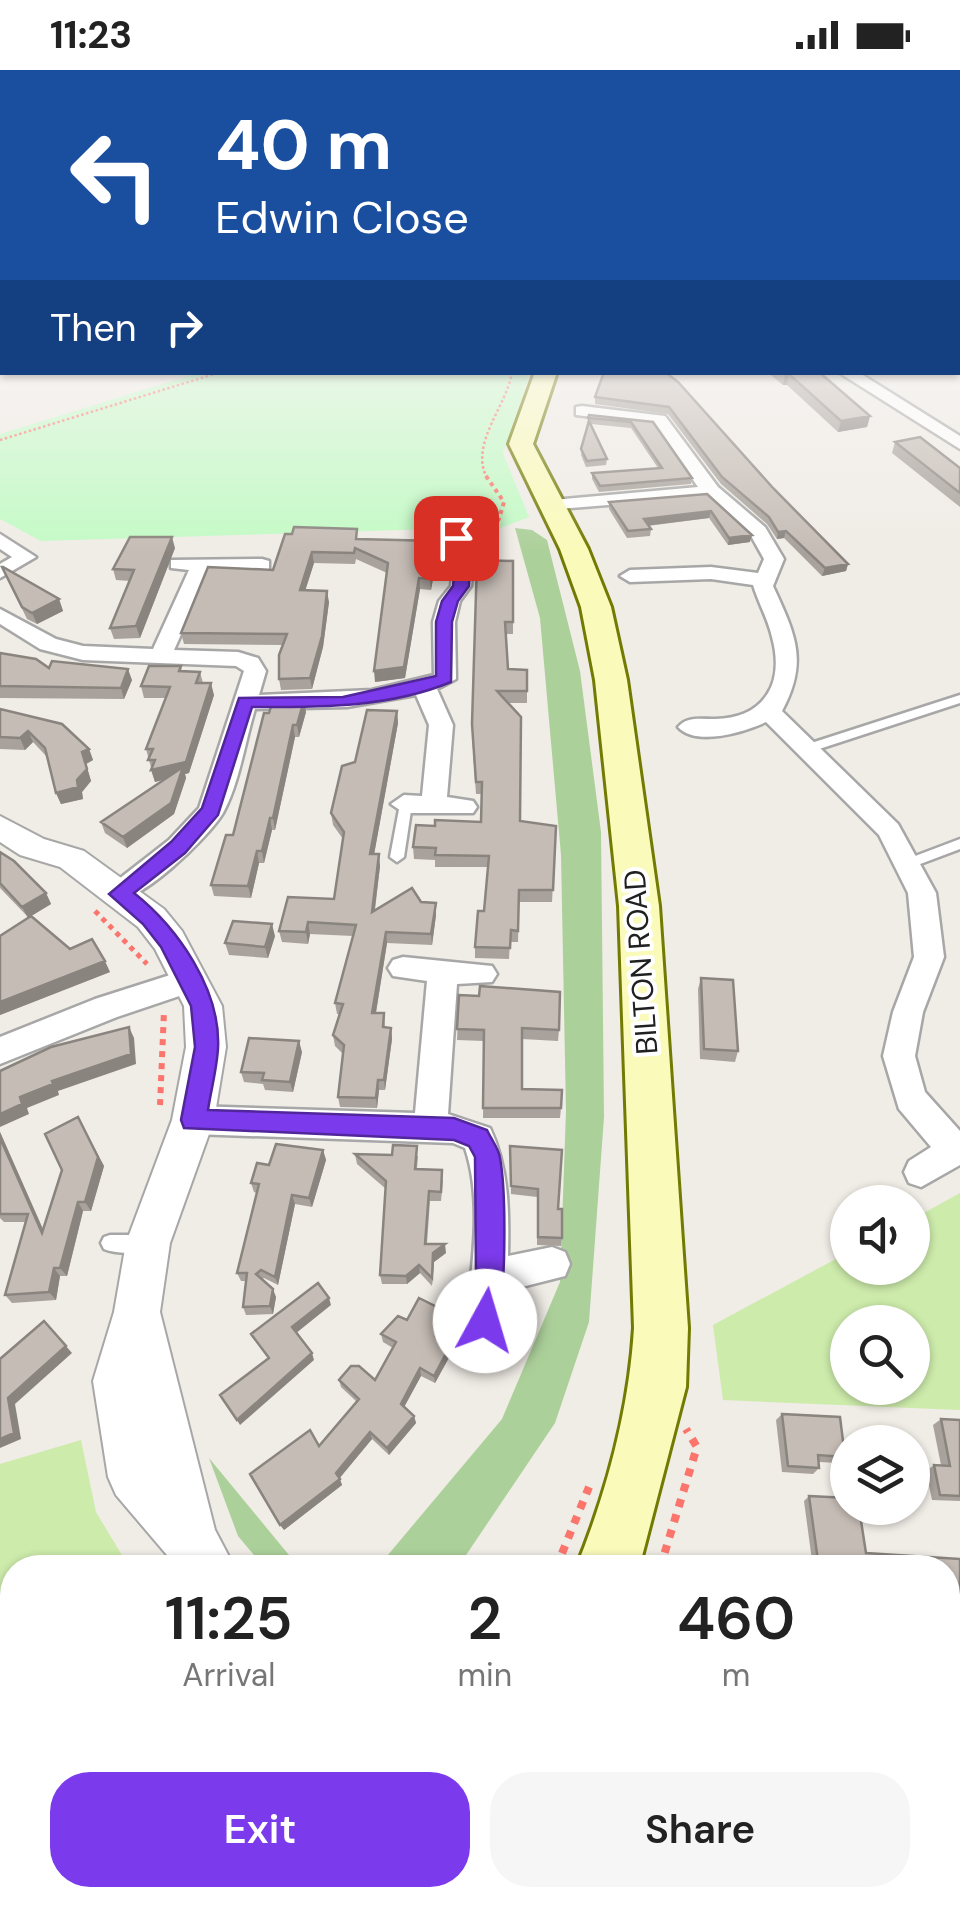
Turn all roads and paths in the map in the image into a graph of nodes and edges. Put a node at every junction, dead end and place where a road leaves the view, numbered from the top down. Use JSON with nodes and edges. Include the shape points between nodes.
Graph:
{"nodes":[{"id":1,"x":190,"y":382,"type":"edge"},
{"id":2,"x":511,"y":382,"type":"edge"},
{"id":3,"x":543,"y":382,"type":"edge"},
{"id":4,"x":861,"y":382,"type":"edge"},
{"id":5,"x":581,"y":411,"type":"dead end"},
{"id":6,"x":0,"y":440,"type":"edge"},
{"id":7,"x":960,"y":444,"type":"edge"},
{"id":8,"x":711,"y":492,"type":"junction"},
{"id":9,"x":553,"y":506,"type":"junction"},
{"id":10,"x":0,"y":540,"type":"edge"},
{"id":11,"x":475,"y":547,"type":"joint"},
{"id":12,"x":178,"y":564,"type":"dead end"},
{"id":13,"x":202,"y":565,"type":"junction"},
{"id":14,"x":262,"y":566,"type":"edge"},
{"id":15,"x":0,"y":572,"type":"edge"},
{"id":16,"x":628,"y":576,"type":"dead end"},
{"id":17,"x":766,"y":580,"type":"junction"},
{"id":18,"x":0,"y":615,"type":"edge"},
{"id":19,"x":161,"y":656,"type":"junction"},
{"id":20,"x":424,"y":687,"type":"junction"},
{"id":21,"x":960,"y":700,"type":"edge"},
{"id":22,"x":245,"y":702,"type":"junction"},
{"id":23,"x":769,"y":712,"type":"junction"},
{"id":24,"x":690,"y":727,"type":"dead end"},
{"id":25,"x":806,"y":749,"type":"junction"},
{"id":26,"x":405,"y":804,"type":"joint"},
{"id":27,"x":434,"y":805,"type":"junction"},
{"id":28,"x":464,"y":807,"type":"dead end"},
{"id":29,"x":0,"y":827,"type":"edge"},
{"id":30,"x":960,"y":844,"type":"edge"},
{"id":31,"x":398,"y":856,"type":"dead end"},
{"id":32,"x":907,"y":864,"type":"junction"},
{"id":33,"x":120,"y":894,"type":"junction"},
{"id":34,"x":403,"y":968,"type":"dead end"},
{"id":35,"x":444,"y":970,"type":"junction"},
{"id":36,"x":482,"y":974,"type":"dead end"},
{"id":37,"x":192,"y":980,"type":"junction"},
{"id":38,"x":0,"y":1052,"type":"edge"},
{"id":39,"x":193,"y":1120,"type":"junction"},
{"id":40,"x":430,"y":1128,"type":"junction"},
{"id":41,"x":957,"y":1148,"type":"edge"},
{"id":42,"x":921,"y":1172,"type":"dead end"},
{"id":43,"x":552,"y":1264,"type":"dead end"},
{"id":44,"x":490,"y":1277,"type":"junction"},
{"id":45,"x":485,"y":1321,"type":"dead end"},
{"id":46,"x":200,"y":1554,"type":"edge"},
{"id":47,"x":612,"y":1555,"type":"edge"}],
"edges":[{"from":1,"to":6,"type":"path"},
{"from":2,"to":11,"type":"path","via":[[483,457],[483,471],[504,502],[499,520]]},
{"from":3,"to":9,"type":"main road","name":"BILTON ROAD","via":[[521,444]]},
{"from":4,"to":7,"type":"street"},
{"from":5,"to":8,"type":"street","via":[[659,420]]},
{"from":8,"to":9,"type":"street"},
{"from":8,"to":17,"type":"street","via":[[758,531],[774,560]]},
{"from":9,"to":47,"type":"main road","name":"BILTON ROAD","via":[[596,606],[611,680],[639,906],[654,1165],[658,1386]]},
{"from":10,"to":15,"type":"street","via":[[26,557]]},
{"from":11,"to":20,"type":"street","via":[[444,622],[445,679]]},
{"from":12,"to":13,"type":"street"},
{"from":13,"to":14,"type":"street"},
{"from":13,"to":19,"type":"street"},
{"from":16,"to":17,"type":"street","via":[[711,573]]},
{"from":17,"to":23,"type":"street","via":[[789,667]]},
{"from":18,"to":19,"type":"street","via":[[48,644],[82,653]]},
{"from":19,"to":22,"type":"street","via":[[250,663]]},
{"from":20,"to":22,"type":"street","via":[[343,702]]},
{"from":20,"to":27,"type":"street","via":[[440,725]]},
{"from":21,"to":25,"type":"lane"},
{"from":22,"to":33,"type":"street","via":[[211,810],[178,848]]},
{"from":23,"to":24,"type":"street","via":[[736,726]]},
{"from":23,"to":25,"type":"street"},
{"from":25,"to":32,"type":"street","via":[[889,830]]},
{"from":26,"to":27,"type":"street"},
{"from":26,"to":31,"type":"lane"},
{"from":27,"to":28,"type":"street"},
{"from":29,"to":33,"type":"street","via":[[32,847],[72,859]]},
{"from":30,"to":32,"type":"lane"},
{"from":32,"to":41,"type":"street","via":[[922,893],[930,957],[908,1012],[900,1056],[911,1099]]},
{"from":33,"to":37,"type":"street","via":[[151,918]]},
{"from":34,"to":35,"type":"street"},
{"from":35,"to":36,"type":"street"},
{"from":35,"to":40,"type":"street"},
{"from":37,"to":38,"type":"street"},
{"from":37,"to":39,"type":"street","via":[[203,1006],[206,1047]]},
{"from":39,"to":40,"type":"street"},
{"from":39,"to":46,"type":"street","via":[[129,1243],[138,1312],[117,1381],[134,1477]]},
{"from":40,"to":44,"type":"street","via":[[478,1138],[488,1156]]},
{"from":41,"to":42,"type":"street"},
{"from":43,"to":44,"type":"street"},
{"from":44,"to":45,"type":"street"}]}
